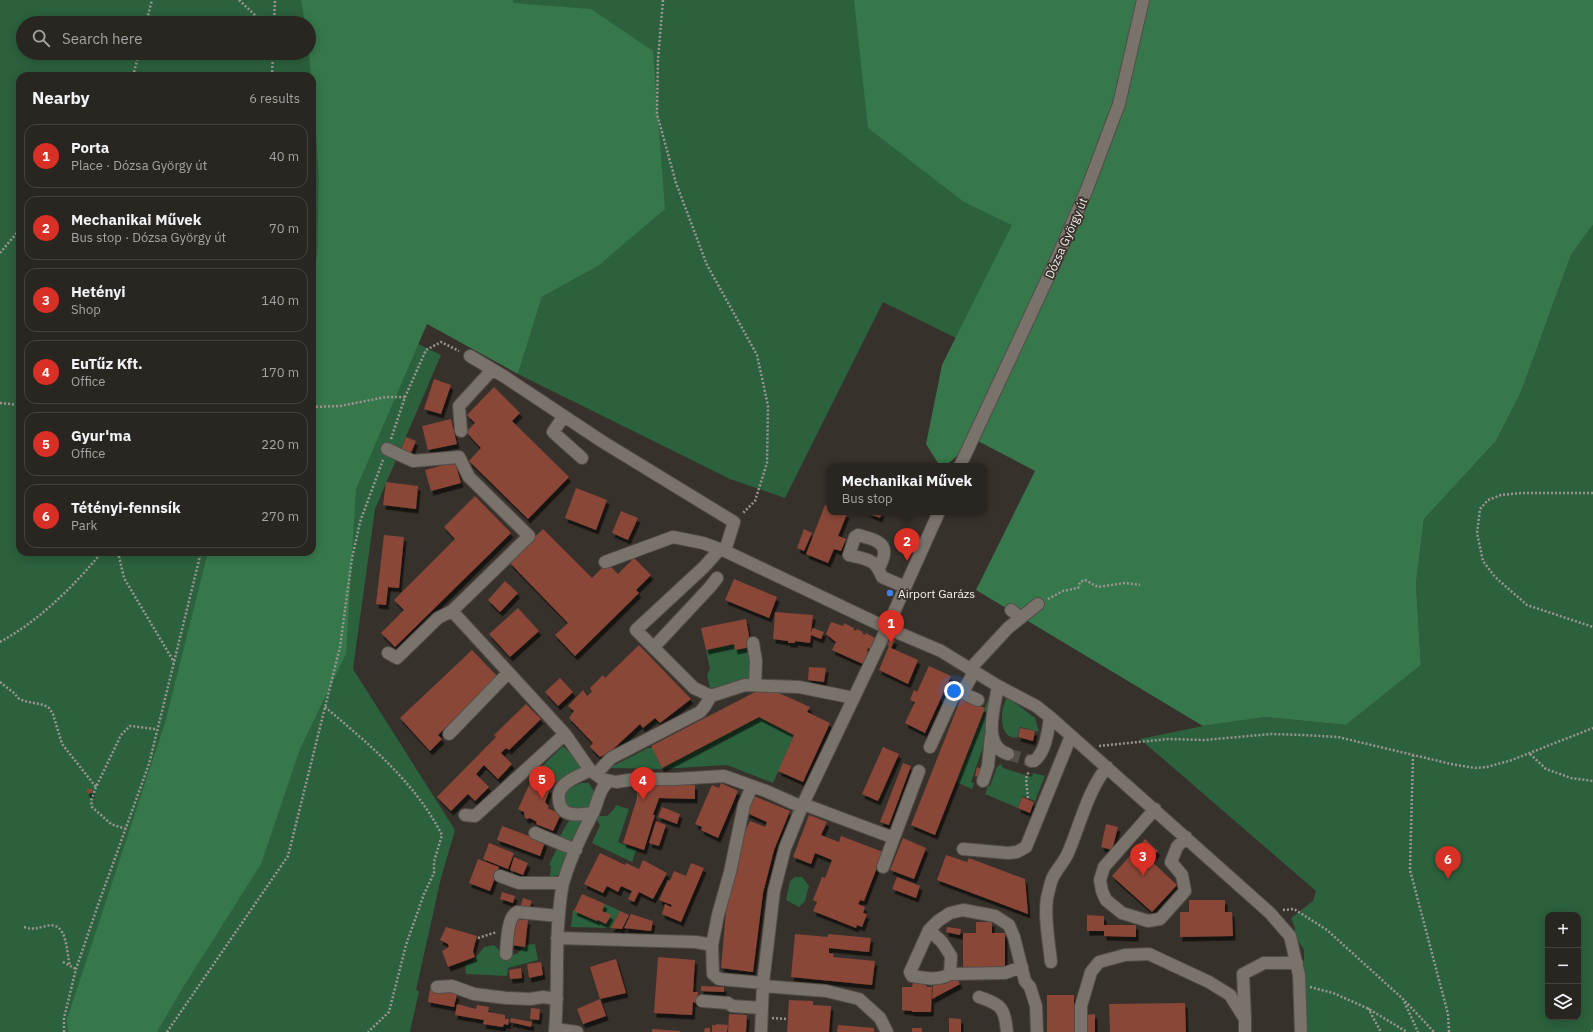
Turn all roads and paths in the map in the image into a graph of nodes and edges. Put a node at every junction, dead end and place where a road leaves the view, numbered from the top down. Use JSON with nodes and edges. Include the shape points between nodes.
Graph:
{"nodes":[{"id":1,"x":152,"y":0,"type":"edge"},
{"id":2,"x":239,"y":0,"type":"edge"},
{"id":3,"x":275,"y":0,"type":"edge"},
{"id":4,"x":662,"y":0,"type":"edge"},
{"id":5,"x":1143,"y":0,"type":"edge"},
{"id":6,"x":148,"y":16,"type":"edge"},
{"id":7,"x":256,"y":16,"type":"edge"},
{"id":8,"x":274,"y":16,"type":"edge"},
{"id":9,"x":137,"y":60,"type":"edge"},
{"id":10,"x":273,"y":60,"type":"edge"},
{"id":11,"x":134,"y":72,"type":"edge"},
{"id":12,"x":272,"y":72,"type":"edge"},
{"id":13,"x":16,"y":234,"type":"edge"},
{"id":14,"x":0,"y":252,"type":"edge"},
{"id":15,"x":470,"y":356,"type":"joint"},
{"id":16,"x":492,"y":370,"type":"junction"},
{"id":17,"x":405,"y":397,"type":"junction"},
{"id":18,"x":0,"y":403,"type":"edge"},
{"id":19,"x":16,"y":405,"type":"edge"},
{"id":20,"x":316,"y":407,"type":"edge"},
{"id":21,"x":564,"y":416,"type":"junction"},
{"id":22,"x":461,"y":430,"type":"dead end"},
{"id":23,"x":387,"y":449,"type":"junction"},
{"id":24,"x":582,"y":458,"type":"dead end"},
{"id":25,"x":961,"y":463,"type":"edge"},
{"id":26,"x":1593,"y":493,"type":"edge"},
{"id":27,"x":938,"y":515,"type":"edge"},
{"id":28,"x":734,"y":522,"type":"junction"},
{"id":29,"x":723,"y":550,"type":"junction"},
{"id":30,"x":99,"y":556,"type":"edge"},
{"id":31,"x":119,"y":556,"type":"edge"},
{"id":32,"x":200,"y":556,"type":"edge"},
{"id":33,"x":605,"y":562,"type":"dead end"},
{"id":34,"x":879,"y":569,"type":"dead end"},
{"id":35,"x":717,"y":578,"type":"dead end"},
{"id":36,"x":1140,"y":585,"type":"dead end"},
{"id":37,"x":905,"y":587,"type":"junction"},
{"id":38,"x":1038,"y":604,"type":"joint"},
{"id":39,"x":452,"y":611,"type":"junction"},
{"id":40,"x":1593,"y":627,"type":"edge"},
{"id":41,"x":887,"y":628,"type":"junction"},
{"id":42,"x":0,"y":642,"type":"edge"},
{"id":43,"x":753,"y":644,"type":"dead end"},
{"id":44,"x":654,"y":647,"type":"junction"},
{"id":45,"x":388,"y":653,"type":"dead end"},
{"id":46,"x":174,"y":663,"type":"junction"},
{"id":47,"x":972,"y":670,"type":"junction"},
{"id":48,"x":508,"y":673,"type":"junction"},
{"id":49,"x":0,"y":682,"type":"edge"},
{"id":50,"x":755,"y":685,"type":"junction"},
{"id":51,"x":998,"y":686,"type":"junction"},
{"id":52,"x":964,"y":690,"type":"junction"},
{"id":53,"x":711,"y":696,"type":"junction"},
{"id":54,"x":854,"y":698,"type":"junction"},
{"id":55,"x":978,"y":700,"type":"dead end"},
{"id":56,"x":325,"y":707,"type":"junction"},
{"id":57,"x":1050,"y":717,"type":"junction"},
{"id":58,"x":1593,"y":728,"type":"edge"},
{"id":59,"x":156,"y":730,"type":"junction"},
{"id":60,"x":991,"y":733,"type":"junction"},
{"id":61,"x":449,"y":734,"type":"dead end"},
{"id":62,"x":565,"y":734,"type":"junction"},
{"id":63,"x":1071,"y":736,"type":"junction"},
{"id":64,"x":930,"y":747,"type":"dead end"},
{"id":65,"x":1086,"y":750,"type":"junction"},
{"id":66,"x":1008,"y":754,"type":"tunnel mouth"},
{"id":67,"x":1530,"y":754,"type":"junction"},
{"id":68,"x":1413,"y":755,"type":"junction"},
{"id":69,"x":1031,"y":761,"type":"joint"},
{"id":70,"x":1107,"y":767,"type":"junction"},
{"id":71,"x":919,"y":770,"type":"dead end"},
{"id":72,"x":593,"y":772,"type":"junction"},
{"id":73,"x":1593,"y":781,"type":"edge"},
{"id":74,"x":609,"y":782,"type":"junction"},
{"id":75,"x":983,"y":782,"type":"dead end"},
{"id":76,"x":752,"y":786,"type":"junction"},
{"id":77,"x":96,"y":787,"type":"junction"},
{"id":78,"x":1028,"y":798,"type":"dead end"},
{"id":79,"x":803,"y":805,"type":"junction"},
{"id":80,"x":1155,"y":808,"type":"junction"},
{"id":81,"x":592,"y":813,"type":"junction"},
{"id":82,"x":465,"y":815,"type":"dead end"},
{"id":83,"x":126,"y":829,"type":"junction"},
{"id":84,"x":535,"y":833,"type":"dead end"},
{"id":85,"x":1186,"y":837,"type":"junction"},
{"id":86,"x":894,"y":838,"type":"junction"},
{"id":87,"x":962,"y":849,"type":"dead end"},
{"id":88,"x":576,"y":850,"type":"junction"},
{"id":89,"x":884,"y":867,"type":"dead end"},
{"id":90,"x":500,"y":876,"type":"dead end"},
{"id":91,"x":563,"y":883,"type":"junction"},
{"id":92,"x":1270,"y":913,"type":"junction"},
{"id":93,"x":559,"y":916,"type":"junction"},
{"id":94,"x":24,"y":927,"type":"dead end"},
{"id":95,"x":509,"y":929,"type":"junction"},
{"id":96,"x":929,"y":930,"type":"junction"},
{"id":97,"x":478,"y":938,"type":"dead end"},
{"id":98,"x":557,"y":938,"type":"junction"},
{"id":99,"x":712,"y":945,"type":"junction"},
{"id":100,"x":506,"y":954,"type":"dead end"},
{"id":101,"x":63,"y":962,"type":"dead end"},
{"id":102,"x":1051,"y":962,"type":"dead end"},
{"id":103,"x":1297,"y":963,"type":"junction"},
{"id":104,"x":70,"y":966,"type":"junction"},
{"id":105,"x":1022,"y":967,"type":"junction"},
{"id":106,"x":76,"y":969,"type":"junction"},
{"id":107,"x":950,"y":974,"type":"junction"},
{"id":108,"x":1300,"y":984,"type":"junction"},
{"id":109,"x":763,"y":985,"type":"junction"},
{"id":110,"x":438,"y":987,"type":"dead end"},
{"id":111,"x":979,"y":997,"type":"dead end"},
{"id":112,"x":557,"y":998,"type":"junction"},
{"id":113,"x":1403,"y":999,"type":"junction"},
{"id":114,"x":702,"y":1001,"type":"dead end"},
{"id":115,"x":762,"y":1008,"type":"junction"},
{"id":116,"x":1367,"y":1008,"type":"junction"},
{"id":117,"x":1245,"y":1018,"type":"junction"},
{"id":118,"x":555,"y":1031,"type":"edge"},
{"id":119,"x":64,"y":1032,"type":"edge"},
{"id":120,"x":167,"y":1032,"type":"edge"},
{"id":121,"x":368,"y":1032,"type":"edge"},
{"id":122,"x":577,"y":1032,"type":"edge"},
{"id":123,"x":761,"y":1032,"type":"edge"},
{"id":124,"x":887,"y":1032,"type":"edge"},
{"id":125,"x":1007,"y":1032,"type":"edge"},
{"id":126,"x":1037,"y":1032,"type":"edge"},
{"id":127,"x":1081,"y":1032,"type":"edge"},
{"id":128,"x":1245,"y":1032,"type":"edge"},
{"id":129,"x":1301,"y":1032,"type":"edge"},
{"id":130,"x":1382,"y":1032,"type":"edge"},
{"id":131,"x":1407,"y":1032,"type":"edge"},
{"id":132,"x":1418,"y":1032,"type":"edge"},
{"id":133,"x":1434,"y":1032,"type":"edge"},
{"id":134,"x":1449,"y":1032,"type":"edge"}],
"edges":[{"from":1,"to":6,"type":"path"},
{"from":2,"to":7,"type":"path"},
{"from":3,"to":8,"type":"path"},
{"from":4,"to":28,"type":"path","via":[[657,114],[676,183],[707,265],[757,355],[768,406],[767,463],[754,501]]},
{"from":5,"to":25,"type":"street","name":"Dózsa György út","via":[[1118,104],[1087,190]]},
{"from":9,"to":11,"type":"path"},
{"from":10,"to":12,"type":"path"},
{"from":13,"to":14,"type":"path"},
{"from":15,"to":16,"type":"street"},
{"from":15,"to":17,"type":"path","via":[[441,342],[432,346],[426,350]]},
{"from":16,"to":21,"type":"street"},
{"from":16,"to":22,"type":"street","via":[[459,406]]},
{"from":17,"to":20,"type":"path","via":[[386,397],[340,406]]},
{"from":17,"to":23,"type":"path"},
{"from":18,"to":19,"type":"path"},
{"from":21,"to":24,"type":"street","via":[[554,432]]},
{"from":21,"to":28,"type":"street"},
{"from":23,"to":39,"type":"street","via":[[413,461],[459,456],[469,477],[529,536]]},
{"from":23,"to":56,"type":"path","via":[[360,522],[352,558],[340,647]]},
{"from":26,"to":40,"type":"path","via":[[1501,495],[1488,500],[1480,509],[1477,533],[1483,561],[1495,577],[1527,605]]},
{"from":27,"to":37,"type":"street"},
{"from":28,"to":29,"type":"street"},
{"from":29,"to":33,"type":"street","via":[[703,543],[673,538]]},
{"from":29,"to":41,"type":"street"},
{"from":29,"to":44,"type":"street","via":[[636,630]]},
{"from":30,"to":42,"type":"path","via":[[46,611]]},
{"from":31,"to":46,"type":"path","via":[[124,578]]},
{"from":32,"to":46,"type":"path"},
{"from":34,"to":37,"type":"street","via":[[882,577]]},
{"from":35,"to":44,"type":"street"},
{"from":36,"to":38,"type":"path","via":[[1125,583],[1098,587],[1085,580],[1080,582],[1078,588],[1063,591]]},
{"from":37,"to":41,"type":"street"},
{"from":38,"to":47,"type":"street","via":[[1016,614],[1008,628]]},
{"from":39,"to":45,"type":"street","via":[[438,618],[397,658]]},
{"from":39,"to":48,"type":"street"},
{"from":41,"to":47,"type":"street","via":[[941,651]]},
{"from":41,"to":54,"type":"street"},
{"from":43,"to":50,"type":"street","via":[[756,661]]},
{"from":44,"to":53,"type":"street","via":[[694,688]]},
{"from":46,"to":59,"type":"path"},
{"from":47,"to":51,"type":"street"},
{"from":47,"to":52,"type":"street"},
{"from":48,"to":61,"type":"street"},
{"from":48,"to":62,"type":"street"},
{"from":49,"to":77,"type":"path","via":[[18,698],[49,708],[62,744]]},
{"from":50,"to":53,"type":"street","via":[[745,685]]},
{"from":50,"to":54,"type":"street","via":[[799,687]]},
{"from":51,"to":57,"type":"street","via":[[1036,706]]},
{"from":51,"to":60,"type":"street"},
{"from":52,"to":55,"type":"street","via":[[967,695]]},
{"from":52,"to":64,"type":"street","via":[[953,697]]},
{"from":53,"to":72,"type":"street","via":[[700,712],[611,758]]},
{"from":54,"to":79,"type":"street"},
{"from":56,"to":120,"type":"path","via":[[288,856]]},
{"from":56,"to":121,"type":"path","via":[[396,769],[430,813],[442,835],[434,862],[434,873],[406,945],[389,1012]]},
{"from":57,"to":63,"type":"street"},
{"from":57,"to":69,"type":"street","via":[[1039,757]]},
{"from":58,"to":67,"type":"path"},
{"from":59,"to":77,"type":"path","via":[[130,726],[121,735]]},
{"from":59,"to":83,"type":"path","via":[[149,764]]},
{"from":60,"to":66,"type":"street","via":[[993,742]]},
{"from":60,"to":75,"type":"street","via":[[988,766]]},
{"from":62,"to":72,"type":"street"},
{"from":62,"to":82,"type":"street","via":[[475,816]]},
{"from":63,"to":65,"type":"street"},
{"from":63,"to":87,"type":"street","via":[[1026,847],[1008,854]]},
{"from":65,"to":68,"type":"path","via":[[1104,744],[1168,739],[1205,740],[1271,734],[1338,737]]},
{"from":65,"to":70,"type":"street"},
{"from":67,"to":68,"type":"path","via":[[1475,768]]},
{"from":67,"to":73,"type":"path","via":[[1546,769],[1571,778]]},
{"from":68,"to":134,"type":"path","via":[[1410,870],[1448,1014]]},
{"from":69,"to":78,"type":"path","via":[[1026,779]]},
{"from":70,"to":80,"type":"street"},
{"from":70,"to":102,"type":"street","via":[[1093,788],[1067,856],[1053,877],[1047,899],[1046,920]]},
{"from":71,"to":86,"type":"street"},
{"from":72,"to":74,"type":"street"},
{"from":72,"to":81,"type":"street","via":[[570,780],[562,786],[558,794],[562,810],[570,814]]},
{"from":74,"to":76,"type":"street","via":[[724,776]]},
{"from":74,"to":81,"type":"street","via":[[603,786]]},
{"from":76,"to":79,"type":"street"},
{"from":76,"to":99,"type":"street","via":[[742,813]]},
{"from":77,"to":83,"type":"path","via":[[91,801],[92,807],[111,824]]},
{"from":79,"to":86,"type":"street"},
{"from":79,"to":109,"type":"street","via":[[785,848],[774,891]]},
{"from":80,"to":85,"type":"street"},
{"from":80,"to":85,"type":"street","via":[[1104,867],[1100,880],[1106,900],[1122,912],[1148,921],[1160,919],[1185,891],[1182,875],[1171,862],[1177,847]]},
{"from":81,"to":88,"type":"street"},
{"from":83,"to":106,"type":"path"},
{"from":84,"to":88,"type":"street"},
{"from":85,"to":92,"type":"street"},
{"from":86,"to":89,"type":"street"},
{"from":88,"to":91,"type":"street"},
{"from":90,"to":91,"type":"street","via":[[518,883]]},
{"from":91,"to":93,"type":"street"},
{"from":92,"to":103,"type":"street","via":[[1290,936]]},
{"from":92,"to":113,"type":"path","via":[[1294,909],[1327,930]]},
{"from":93,"to":95,"type":"street","via":[[517,912],[510,919]]},
{"from":93,"to":98,"type":"street"},
{"from":94,"to":104,"type":"path","via":[[36,929],[51,925],[60,929]]},
{"from":95,"to":97,"type":"path"},
{"from":95,"to":100,"type":"street"},
{"from":96,"to":105,"type":"street","via":[[950,913],[963,910],[995,916],[1009,925]]},
{"from":96,"to":107,"type":"street","via":[[942,942],[951,956]]},
{"from":96,"to":107,"type":"street","via":[[910,972],[912,976],[932,979]]},
{"from":98,"to":99,"type":"street","via":[[696,942]]},
{"from":98,"to":112,"type":"street"},
{"from":99,"to":109,"type":"street","via":[[713,974],[719,979]]},
{"from":101,"to":104,"type":"path"},
{"from":103,"to":108,"type":"street"},
{"from":103,"to":117,"type":"street","via":[[1264,963],[1243,974]]},
{"from":104,"to":106,"type":"path"},
{"from":105,"to":107,"type":"street","via":[[1005,973]]},
{"from":105,"to":126,"type":"street","via":[[1036,1006]]},
{"from":106,"to":119,"type":"path","via":[[64,1018]]},
{"from":108,"to":116,"type":"path","via":[[1334,993]]},
{"from":108,"to":129,"type":"street"},
{"from":109,"to":115,"type":"street"},
{"from":109,"to":124,"type":"street","via":[[826,991],[859,999],[880,1018]]},
{"from":110,"to":112,"type":"street","via":[[452,986],[474,994],[506,998]]},
{"from":111,"to":125,"type":"street","via":[[1000,1006],[1006,1016]]},
{"from":112,"to":118,"type":"street"},
{"from":113,"to":132,"type":"path"},
{"from":113,"to":133,"type":"path"},
{"from":114,"to":115,"type":"street"},
{"from":115,"to":123,"type":"street"},
{"from":116,"to":130,"type":"path"},
{"from":116,"to":131,"type":"path"},
{"from":117,"to":127,"type":"street","via":[[1230,995],[1209,982],[1149,954],[1125,955],[1099,962],[1091,972],[1081,1006]]},
{"from":117,"to":128,"type":"street"},
{"from":118,"to":122,"type":"street"}]}
